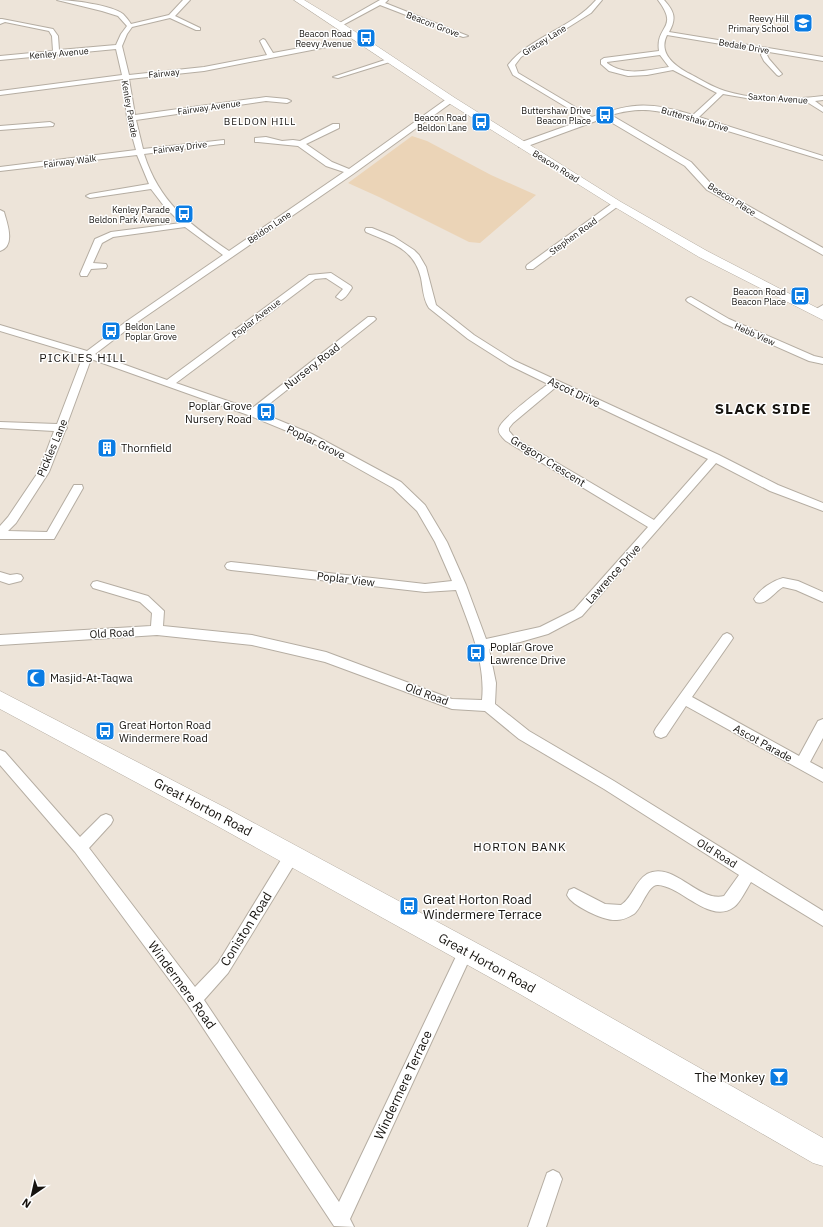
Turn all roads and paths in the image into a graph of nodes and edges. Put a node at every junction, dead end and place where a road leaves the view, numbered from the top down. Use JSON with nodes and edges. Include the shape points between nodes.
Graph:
{"nodes":[{"id":1,"x":60,"y":0,"type":"edge"},
{"id":2,"x":90,"y":0,"type":"edge"},
{"id":3,"x":188,"y":0,"type":"edge"},
{"id":4,"x":298,"y":0,"type":"edge"},
{"id":5,"x":599,"y":0,"type":"edge"},
{"id":6,"x":661,"y":0,"type":"edge"},
{"id":7,"x":382,"y":1,"type":"edge"},
{"id":8,"x":84,"y":4,"type":"junction"},
{"id":9,"x":171,"y":16,"type":"junction"},
{"id":10,"x":1,"y":19,"type":"edge"},
{"id":11,"x":339,"y":25,"type":"junction"},
{"id":12,"x":130,"y":26,"type":"junction"},
{"id":13,"x":198,"y":29,"type":"dead end"},
{"id":14,"x":666,"y":33,"type":"junction"},
{"id":15,"x":465,"y":36,"type":"dead end"},
{"id":16,"x":263,"y":41,"type":"dead end"},
{"id":17,"x":327,"y":45,"type":"dead end"},
{"id":18,"x":118,"y":47,"type":"junction"},
{"id":19,"x":767,"y":50,"type":"junction"},
{"id":20,"x":56,"y":53,"type":"junction"},
{"id":21,"x":662,"y":53,"type":"junction"},
{"id":22,"x":271,"y":56,"type":"junction"},
{"id":23,"x":0,"y":58,"type":"edge"},
{"id":24,"x":823,"y":59,"type":"edge"},
{"id":25,"x":391,"y":60,"type":"junction"},
{"id":26,"x":674,"y":68,"type":"junction"},
{"id":27,"x":763,"y":71,"type":"dead end"},
{"id":28,"x":125,"y":77,"type":"junction"},
{"id":29,"x":336,"y":77,"type":"dead end"},
{"id":30,"x":722,"y":92,"type":"junction"},
{"id":31,"x":0,"y":93,"type":"edge"},
{"id":32,"x":823,"y":98,"type":"edge"},
{"id":33,"x":451,"y":100,"type":"junction"},
{"id":34,"x":288,"y":101,"type":"dead end"},
{"id":35,"x":810,"y":101,"type":"junction"},
{"id":36,"x":823,"y":110,"type":"edge"},
{"id":37,"x":605,"y":115,"type":"junction"},
{"id":38,"x":131,"y":118,"type":"junction"},
{"id":39,"x":694,"y":118,"type":"junction"},
{"id":40,"x":590,"y":119,"type":"junction"},
{"id":41,"x":50,"y":124,"type":"dead end"},
{"id":42,"x":0,"y":128,"type":"edge"},
{"id":43,"x":333,"y":129,"type":"dead end"},
{"id":44,"x":258,"y":140,"type":"dead end"},
{"id":45,"x":221,"y":142,"type":"dead end"},
{"id":46,"x":301,"y":144,"type":"junction"},
{"id":47,"x":522,"y":145,"type":"junction"},
{"id":48,"x":140,"y":152,"type":"junction"},
{"id":49,"x":823,"y":158,"type":"edge"},
{"id":50,"x":0,"y":170,"type":"edge"},
{"id":51,"x":350,"y":172,"type":"junction"},
{"id":52,"x":154,"y":186,"type":"junction"},
{"id":53,"x":90,"y":196,"type":"dead end"},
{"id":54,"x":616,"y":204,"type":"junction"},
{"id":55,"x":0,"y":212,"type":"edge"},
{"id":56,"x":188,"y":224,"type":"junction"},
{"id":57,"x":369,"y":230,"type":"dead end"},
{"id":58,"x":0,"y":248,"type":"edge"},
{"id":59,"x":823,"y":252,"type":"edge"},
{"id":60,"x":228,"y":255,"type":"junction"},
{"id":61,"x":103,"y":266,"type":"dead end"},
{"id":62,"x":530,"y":267,"type":"dead end"},
{"id":63,"x":355,"y":281,"type":"dead end"},
{"id":64,"x":348,"y":288,"type":"junction"},
{"id":65,"x":341,"y":297,"type":"dead end"},
{"id":66,"x":691,"y":300,"type":"dead end"},
{"id":67,"x":821,"y":312,"type":"edge"},
{"id":68,"x":371,"y":319,"type":"dead end"},
{"id":69,"x":0,"y":328,"type":"edge"},
{"id":70,"x":88,"y":355,"type":"junction"},
{"id":71,"x":823,"y":362,"type":"edge"},
{"id":72,"x":555,"y":383,"type":"junction"},
{"id":73,"x":168,"y":384,"type":"junction"},
{"id":74,"x":252,"y":414,"type":"junction"},
{"id":75,"x":0,"y":425,"type":"edge"},
{"id":76,"x":62,"y":428,"type":"junction"},
{"id":77,"x":715,"y":458,"type":"junction"},
{"id":78,"x":78,"y":488,"type":"dead end"},
{"id":79,"x":823,"y":507,"type":"edge"},
{"id":80,"x":655,"y":526,"type":"junction"},
{"id":81,"x":0,"y":534,"type":"edge"},
{"id":82,"x":231,"y":566,"type":"dead end"},
{"id":83,"x":0,"y":576,"type":"edge"},
{"id":84,"x":17,"y":578,"type":"dead end"},
{"id":85,"x":97,"y":585,"type":"dead end"},
{"id":86,"x":460,"y":585,"type":"junction"},
{"id":87,"x":823,"y":597,"type":"edge"},
{"id":88,"x":760,"y":599,"type":"dead end"},
{"id":89,"x":157,"y":630,"type":"junction"},
{"id":90,"x":727,"y":638,"type":"dead end"},
{"id":91,"x":0,"y":640,"type":"edge"},
{"id":92,"x":482,"y":645,"type":"junction"},
{"id":93,"x":0,"y":699,"type":"edge"},
{"id":94,"x":684,"y":699,"type":"junction"},
{"id":95,"x":488,"y":706,"type":"junction"},
{"id":96,"x":823,"y":725,"type":"edge"},
{"id":97,"x":661,"y":732,"type":"dead end"},
{"id":98,"x":0,"y":756,"type":"edge"},
{"id":99,"x":802,"y":764,"type":"junction"},
{"id":100,"x":823,"y":776,"type":"edge"},
{"id":101,"x":106,"y":820,"type":"dead end"},
{"id":102,"x":80,"y":847,"type":"junction"},
{"id":103,"x":292,"y":855,"type":"junction"},
{"id":104,"x":749,"y":873,"type":"junction"},
{"id":105,"x":574,"y":895,"type":"dead end"},
{"id":106,"x":823,"y":919,"type":"edge"},
{"id":107,"x":466,"y":951,"type":"junction"},
{"id":108,"x":194,"y":999,"type":"junction"},
{"id":109,"x":823,"y":1153,"type":"edge"},
{"id":110,"x":553,"y":1179,"type":"dead end"},
{"id":111,"x":343,"y":1223,"type":"edge"},
{"id":112,"x":537,"y":1227,"type":"edge"}],
"edges":[{"from":1,"to":8,"type":"street"},
{"from":2,"to":8,"type":"street"},
{"from":3,"to":9,"type":"street"},
{"from":4,"to":11,"type":"main road","name":"Beacon Road"},
{"from":5,"to":40,"type":"street","name":"Gracey Lane","via":[[588,12],[519,56],[511,65],[515,74]]},
{"from":6,"to":14,"type":"street","via":[[670,8],[673,18]]},
{"from":7,"to":11,"type":"street"},
{"from":7,"to":15,"type":"street","name":"Beacon Grove"},
{"from":8,"to":12,"type":"street","via":[[120,15]]},
{"from":9,"to":12,"type":"street"},
{"from":9,"to":13,"type":"street"},
{"from":10,"to":20,"type":"street","via":[[51,30],[55,36]]},
{"from":11,"to":25,"type":"main road","name":"Beacon Road"},
{"from":12,"to":18,"type":"street","via":[[119,40]]},
{"from":14,"to":19,"type":"street","name":"Bedale Drive"},
{"from":14,"to":21,"type":"street","via":[[661,45]]},
{"from":16,"to":22,"type":"street"},
{"from":17,"to":22,"type":"street","name":"Fairway"},
{"from":18,"to":20,"type":"street","name":"Kenley Avenue"},
{"from":18,"to":28,"type":"street","name":"Kenley Parade"},
{"from":19,"to":24,"type":"street","name":"Bedale Drive"},
{"from":19,"to":27,"type":"street","via":[[764,55],[766,60],[777,72]]},
{"from":20,"to":23,"type":"street","name":"Kenley Avenue"},
{"from":21,"to":26,"type":"street","name":"Saxton Avenue"},
{"from":21,"to":26,"type":"street","via":[[604,60],[604,64],[616,73],[628,74]]},
{"from":22,"to":28,"type":"street","name":"Fairway","via":[[204,69]]},
{"from":25,"to":29,"type":"street"},
{"from":25,"to":33,"type":"main road","name":"Beacon Road"},
{"from":26,"to":30,"type":"street","name":"Saxton Avenue"},
{"from":28,"to":31,"type":"street","name":"Fairway"},
{"from":28,"to":38,"type":"street","name":"Kenley Parade"},
{"from":30,"to":35,"type":"street","name":"Saxton Avenue"},
{"from":30,"to":39,"type":"street"},
{"from":32,"to":35,"type":"street","name":"Saxton Avenue"},
{"from":33,"to":47,"type":"main road","name":"Beacon Road"},
{"from":33,"to":51,"type":"street","name":"Beldon Lane"},
{"from":34,"to":38,"type":"street","name":"Fairway Avenue","via":[[266,99]]},
{"from":35,"to":36,"type":"street"},
{"from":37,"to":39,"type":"street","name":"Buttershaw Drive","via":[[628,108],[651,107]]},
{"from":37,"to":40,"type":"street","name":"Buttershaw Drive"},
{"from":37,"to":59,"type":"street","name":"Beacon Place","via":[[688,164],[710,188]]},
{"from":38,"to":48,"type":"street","name":"Kenley Parade"},
{"from":39,"to":49,"type":"street","name":"Buttershaw Drive"},
{"from":40,"to":47,"type":"street","name":"Buttershaw Drive"},
{"from":41,"to":42,"type":"street"},
{"from":43,"to":46,"type":"street"},
{"from":44,"to":46,"type":"street","via":[[267,138],[284,143],[291,140]]},
{"from":45,"to":48,"type":"street","name":"Fairway Drive"},
{"from":46,"to":51,"type":"street","via":[[329,164]]},
{"from":47,"to":54,"type":"main road","name":"Beacon Road"},
{"from":48,"to":50,"type":"street","name":"Fairway Walk"},
{"from":48,"to":52,"type":"street","name":"Kenley Parade"},
{"from":51,"to":60,"type":"street","name":"Beldon Lane"},
{"from":52,"to":53,"type":"street"},
{"from":52,"to":56,"type":"street","name":"Kenley Parade","via":[[169,206]]},
{"from":54,"to":62,"type":"street","name":"Stephen Road"},
{"from":54,"to":67,"type":"main road","name":"Beacon Road","via":[[703,254]]},
{"from":55,"to":58,"type":"street","via":[[5,236],[4,244]]},
{"from":56,"to":60,"type":"street","name":"Kenley Parade"},
{"from":56,"to":61,"type":"street","via":[[111,235],[98,241],[86,270]]},
{"from":57,"to":72,"type":"street","name":"Ascot Drive","via":[[405,247],[416,256],[421,264],[430,302],[436,310],[484,347]]},
{"from":60,"to":70,"type":"street","name":"Beldon Lane"},
{"from":63,"to":64,"type":"street"},
{"from":64,"to":65,"type":"street"},
{"from":64,"to":73,"type":"street","name":"Poplar Avenue","via":[[328,275],[312,277]]},
{"from":66,"to":71,"type":"street","name":"Hebb View","via":[[726,321]]},
{"from":68,"to":74,"type":"street","name":"Nursery Road"},
{"from":69,"to":70,"type":"street","name":"Poplar Grove"},
{"from":70,"to":73,"type":"street","name":"Poplar Grove"},
{"from":70,"to":76,"type":"street","name":"Pickles Lane"},
{"from":72,"to":77,"type":"street","name":"Ascot Drive"},
{"from":72,"to":80,"type":"street","name":"Gregory Crescent","via":[[509,422],[504,432],[526,450]]},
{"from":73,"to":74,"type":"street","name":"Poplar Grove"},
{"from":74,"to":86,"type":"street","name":"Poplar Grove","via":[[308,436],[396,485],[421,508],[441,542]]},
{"from":75,"to":76,"type":"street"},
{"from":76,"to":81,"type":"street","name":"Pickles Lane","via":[[44,472]]},
{"from":77,"to":79,"type":"street","name":"Ascot Drive","via":[[774,488]]},
{"from":77,"to":80,"type":"street","name":"Lawrence Drive"},
{"from":78,"to":81,"type":"street","via":[[50,536]]},
{"from":80,"to":92,"type":"street","name":"Lawrence Drive","via":[[578,613],[554,627],[522,638]]},
{"from":82,"to":86,"type":"street","name":"Poplar View","via":[[425,588]]},
{"from":83,"to":84,"type":"street","via":[[9,580]]},
{"from":85,"to":89,"type":"street","via":[[144,599],[158,611]]},
{"from":86,"to":92,"type":"street","name":"Poplar Grove"},
{"from":87,"to":88,"type":"street","via":[[783,582]]},
{"from":89,"to":91,"type":"street","name":"Old Road"},
{"from":89,"to":95,"type":"street","name":"Old Road","via":[[252,640],[326,657],[452,704]]},
{"from":90,"to":94,"type":"street"},
{"from":92,"to":95,"type":"street","name":"Poplar Grove","via":[[490,683]]},
{"from":93,"to":103,"type":"main road","name":"Great Horton Road"},
{"from":94,"to":97,"type":"street"},
{"from":94,"to":99,"type":"street","name":"Ascot Parade"},
{"from":95,"to":104,"type":"street","name":"Old Road","via":[[524,735]]},
{"from":96,"to":99,"type":"street","name":"Ascot Parade"},
{"from":98,"to":102,"type":"street","name":"Windermere Road"},
{"from":99,"to":100,"type":"street"},
{"from":101,"to":102,"type":"street"},
{"from":102,"to":108,"type":"street","name":"Windermere Road"},
{"from":103,"to":107,"type":"main road","name":"Great Horton Road"},
{"from":103,"to":108,"type":"street","name":"Coniston Road","via":[[223,968]]},
{"from":104,"to":105,"type":"street","via":[[729,902],[719,905],[703,900],[659,878],[652,878],[647,882],[632,906],[624,913],[599,909]]},
{"from":104,"to":106,"type":"street","name":"Old Road"},
{"from":107,"to":109,"type":"main road","name":"Great Horton Road"},
{"from":107,"to":111,"type":"street","name":"Windermere Terrace"},
{"from":108,"to":111,"type":"street","name":"Windermere Road"},
{"from":110,"to":112,"type":"street"}]}
